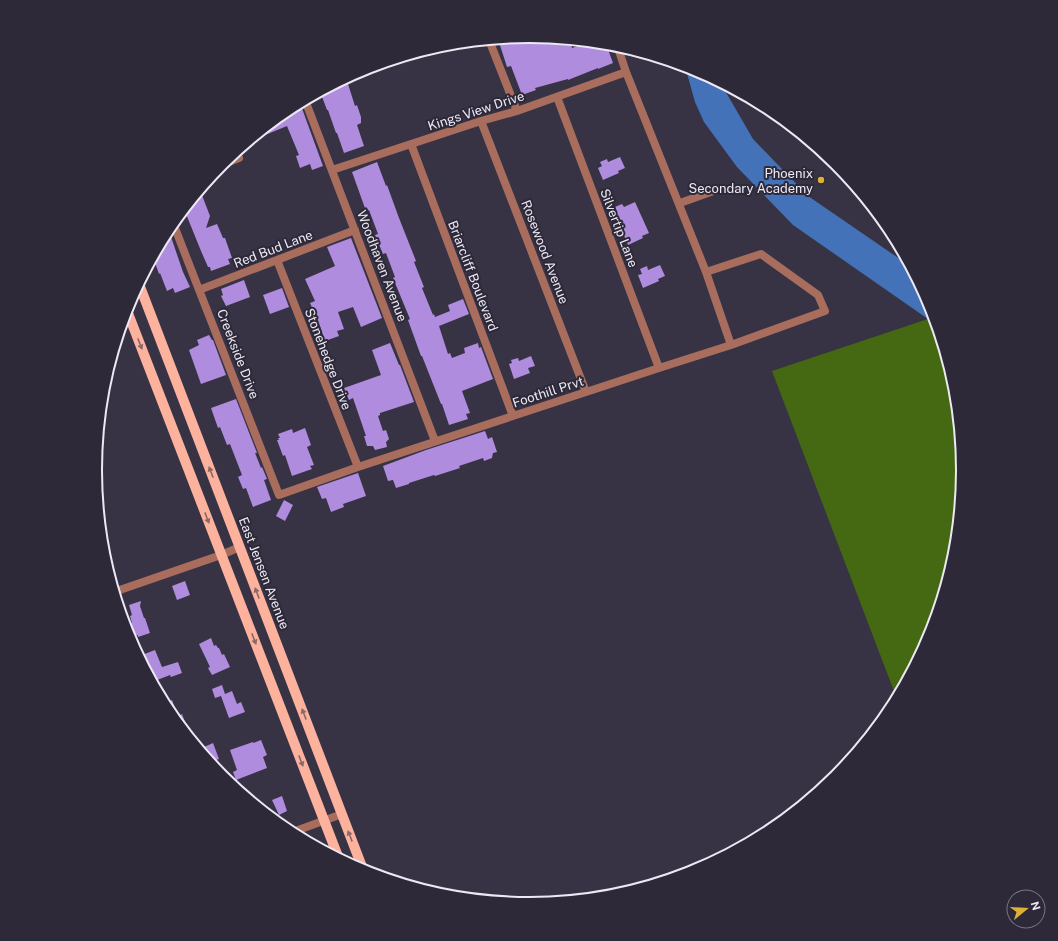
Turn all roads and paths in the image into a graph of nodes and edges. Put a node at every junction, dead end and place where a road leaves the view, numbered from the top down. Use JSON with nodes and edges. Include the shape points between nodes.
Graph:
{"nodes":[{"id":1,"x":491,"y":45,"type":"edge"},
{"id":2,"x":620,"y":53,"type":"edge"},
{"id":3,"x":626,"y":72,"type":"junction"},
{"id":4,"x":557,"y":97,"type":"junction"},
{"id":5,"x":307,"y":105,"type":"edge"},
{"id":6,"x":517,"y":111,"type":"junction"},
{"id":7,"x":481,"y":121,"type":"junction"},
{"id":8,"x":411,"y":144,"type":"junction"},
{"id":9,"x":332,"y":170,"type":"junction"},
{"id":10,"x":719,"y":189,"type":"dead end"},
{"id":11,"x":680,"y":204,"type":"junction"},
{"id":12,"x":176,"y":230,"type":"edge"},
{"id":13,"x":355,"y":230,"type":"junction"},
{"id":14,"x":277,"y":260,"type":"junction"},
{"id":15,"x":706,"y":272,"type":"junction"},
{"id":16,"x":199,"y":290,"type":"junction"},
{"id":17,"x":142,"y":291,"type":"edge"},
{"id":18,"x":130,"y":318,"type":"edge"},
{"id":19,"x":731,"y":345,"type":"junction"},
{"id":20,"x":659,"y":368,"type":"junction"},
{"id":21,"x":586,"y":392,"type":"junction"},
{"id":22,"x":513,"y":416,"type":"junction"},
{"id":23,"x":436,"y":441,"type":"junction"},
{"id":24,"x":358,"y":467,"type":"junction"},
{"id":25,"x":279,"y":495,"type":"joint"},
{"id":26,"x":240,"y":547,"type":"junction"},
{"id":27,"x":221,"y":555,"type":"junction"},
{"id":28,"x":119,"y":590,"type":"edge"},
{"id":29,"x":342,"y":814,"type":"junction"},
{"id":30,"x":324,"y":821,"type":"junction"},
{"id":31,"x":298,"y":830,"type":"edge"},
{"id":32,"x":336,"y":852,"type":"edge"},
{"id":33,"x":361,"y":863,"type":"edge"}],
"edges":[{"from":1,"to":6,"type":"street"},
{"from":2,"to":3,"type":"street"},
{"from":3,"to":4,"type":"street","name":"Kings View Drive"},
{"from":3,"to":11,"type":"street"},
{"from":4,"to":6,"type":"street","name":"Kings View Drive"},
{"from":4,"to":20,"type":"street","name":"Silvertip Lane"},
{"from":5,"to":9,"type":"street","name":"Woodhaven Avenue"},
{"from":6,"to":7,"type":"street","name":"Kings View Drive"},
{"from":7,"to":8,"type":"street","name":"Kings View Drive"},
{"from":7,"to":21,"type":"street","name":"Rosewood Avenue"},
{"from":8,"to":9,"type":"street","name":"Kings View Drive"},
{"from":8,"to":22,"type":"street","name":"Briarcliff Boulevard"},
{"from":9,"to":13,"type":"street","name":"Woodhaven Avenue"},
{"from":10,"to":11,"type":"street"},
{"from":11,"to":15,"type":"street"},
{"from":12,"to":16,"type":"street","name":"Creekside Drive"},
{"from":13,"to":14,"type":"street","name":"Red Bud Lane"},
{"from":13,"to":23,"type":"street","name":"Woodhaven Avenue"},
{"from":14,"to":16,"type":"street","name":"Red Bud Lane"},
{"from":14,"to":24,"type":"street","name":"Stonehedge Drive"},
{"from":15,"to":19,"type":"street"},
{"from":15,"to":19,"type":"street","name":"Foothill Prvt","via":[[761,254],[818,295],[825,311]]},
{"from":16,"to":25,"type":"street","name":"Creekside Drive"},
{"from":26,"to":17,"type":"main road","name":"East Jensen Avenue","one_way":true},
{"from":18,"to":27,"type":"main road","one_way":true},
{"from":19,"to":20,"type":"street","name":"Foothill Prvt"},
{"from":20,"to":21,"type":"street","name":"Foothill Prvt"},
{"from":21,"to":22,"type":"street","name":"Foothill Prvt"},
{"from":22,"to":23,"type":"street","name":"Foothill Prvt"},
{"from":23,"to":24,"type":"street","name":"Foothill Prvt"},
{"from":24,"to":25,"type":"street","name":"Foothill Prvt"},
{"from":26,"to":27,"type":"street"},
{"from":29,"to":26,"type":"main road","name":"East Jensen Avenue","one_way":true},
{"from":27,"to":28,"type":"street"},
{"from":27,"to":30,"type":"main road","one_way":true},
{"from":29,"to":30,"type":"street"},
{"from":33,"to":29,"type":"main road","name":"East Jensen Avenue","one_way":true},
{"from":30,"to":31,"type":"street"},
{"from":30,"to":32,"type":"main road"}]}
